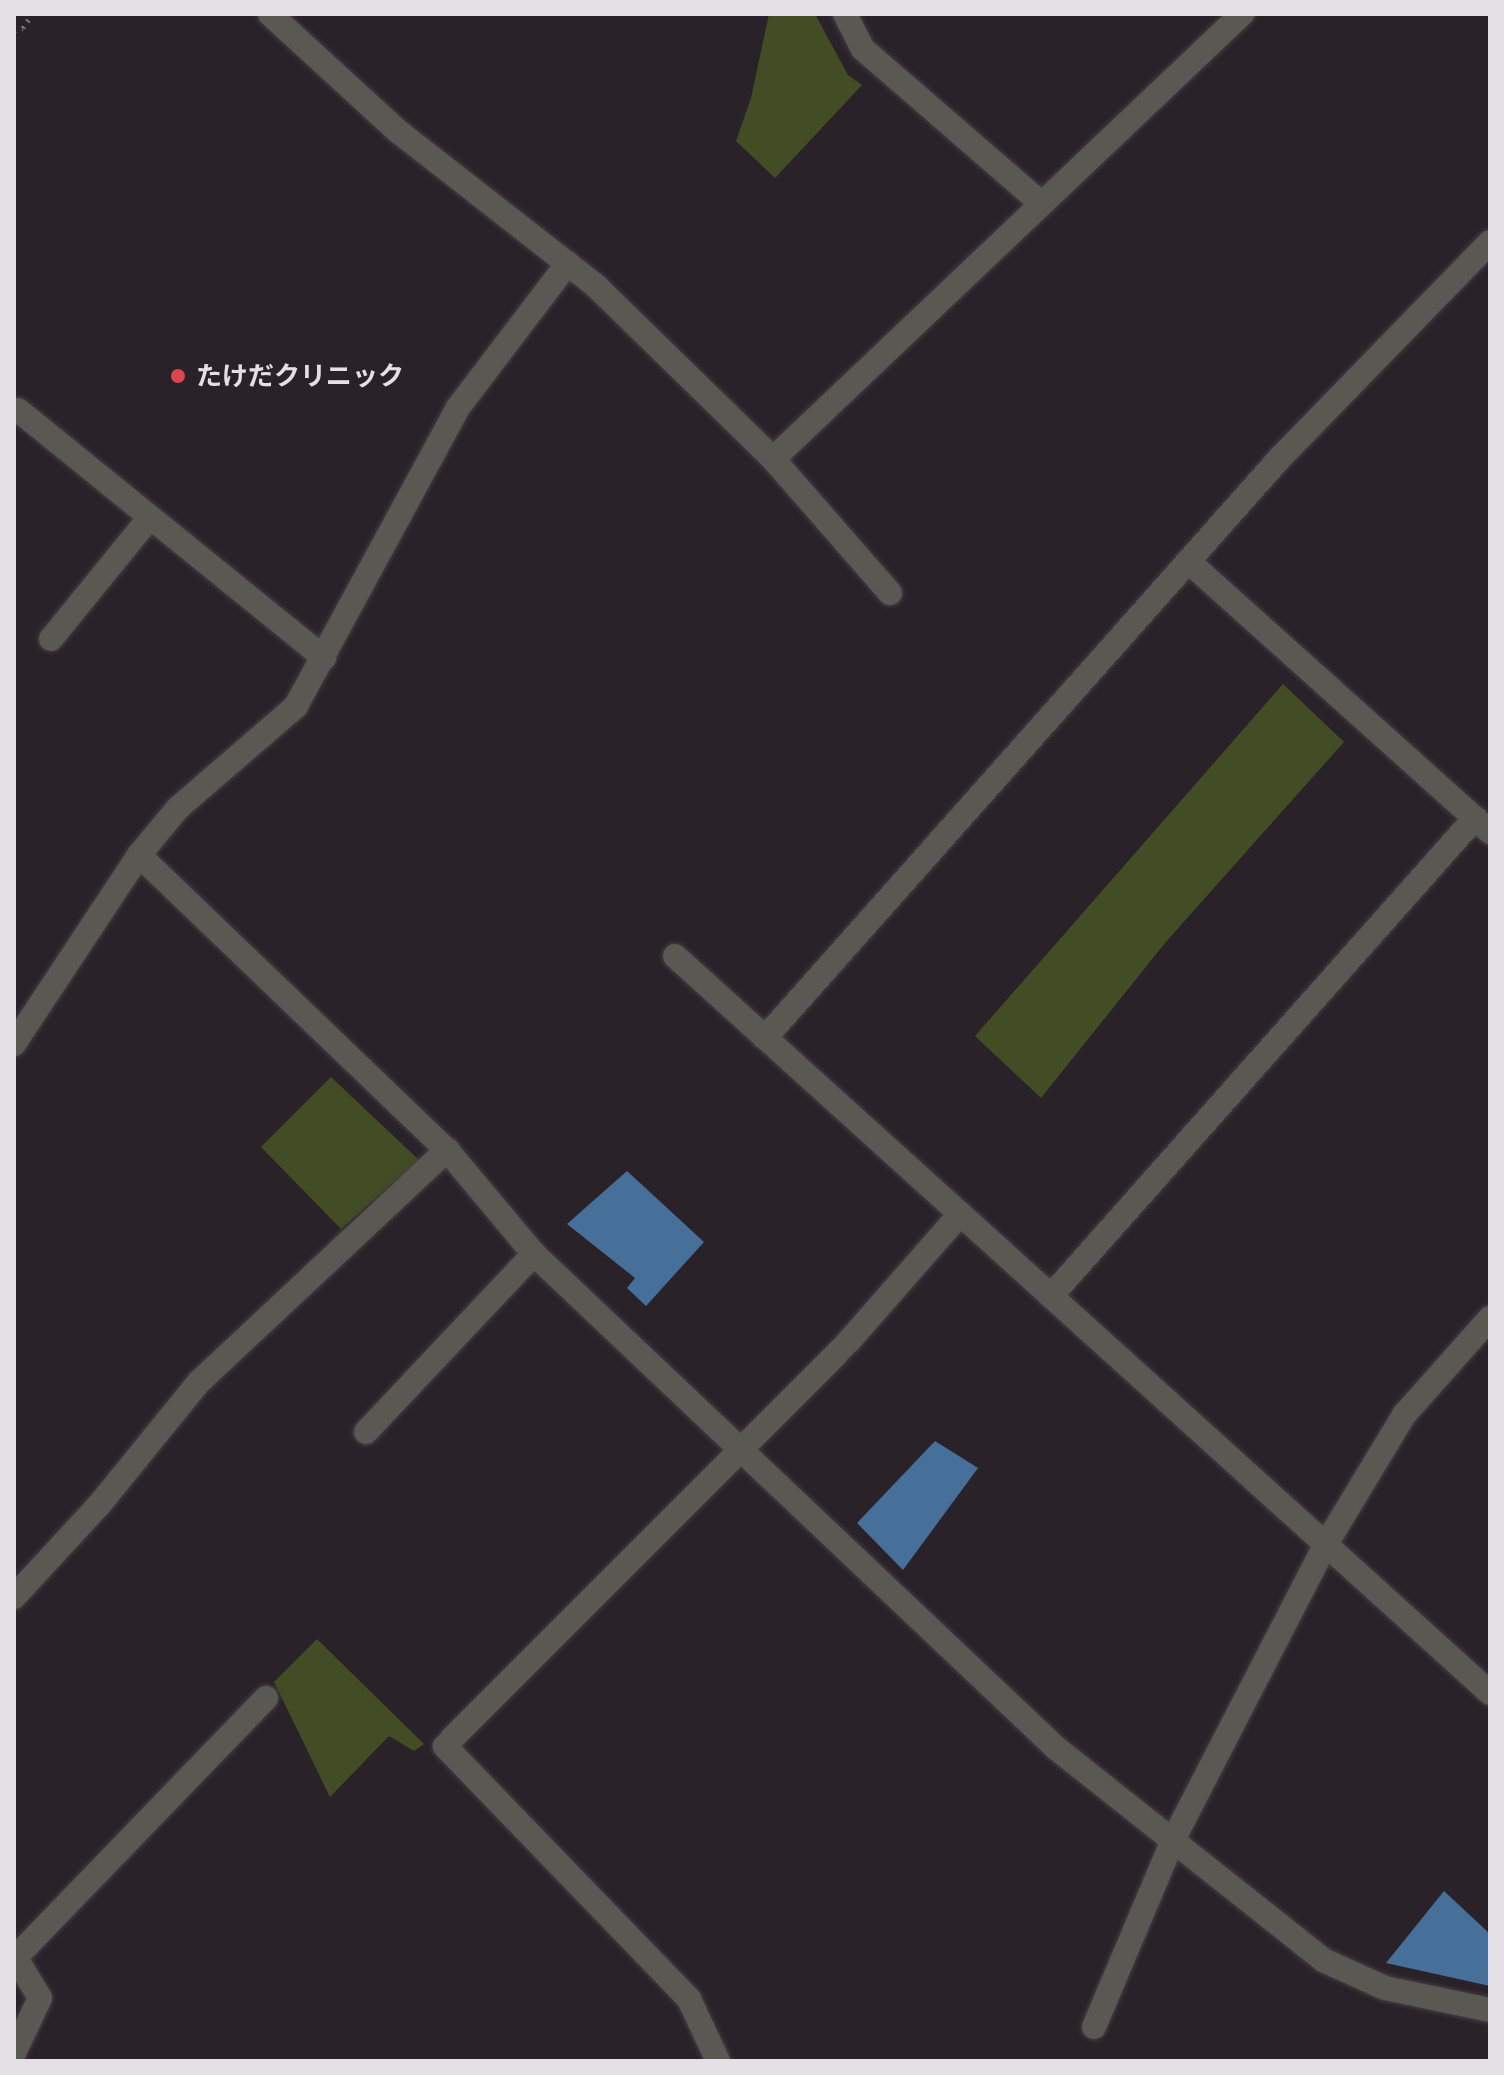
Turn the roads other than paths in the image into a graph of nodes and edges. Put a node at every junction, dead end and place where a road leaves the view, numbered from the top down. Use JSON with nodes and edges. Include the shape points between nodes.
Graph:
{"nodes":[{"id":1,"x":270,"y":14,"type":"edge"},
{"id":2,"x":845,"y":14,"type":"edge"},
{"id":3,"x":1242,"y":14,"type":"edge"},
{"id":4,"x":1041,"y":203,"type":"junction"},
{"id":5,"x":1490,"y":242,"type":"edge"},
{"id":6,"x":568,"y":263,"type":"junction"},
{"id":7,"x":18,"y":410,"type":"dead end"},
{"id":8,"x":773,"y":459,"type":"junction"},
{"id":9,"x":150,"y":517,"type":"junction"},
{"id":10,"x":1188,"y":561,"type":"junction"},
{"id":11,"x":890,"y":593,"type":"dead end"},
{"id":12,"x":51,"y":639,"type":"dead end"},
{"id":13,"x":324,"y":658,"type":"junction"},
{"id":14,"x":1482,"y":825,"type":"edge"},
{"id":15,"x":139,"y":855,"type":"junction"},
{"id":16,"x":675,"y":956,"type":"dead end"},
{"id":17,"x":765,"y":1038,"type":"junction"},
{"id":18,"x":14,"y":1044,"type":"edge"},
{"id":19,"x":447,"y":1150,"type":"junction"},
{"id":20,"x":960,"y":1214,"type":"junction"},
{"id":21,"x":534,"y":1254,"type":"junction"},
{"id":22,"x":1051,"y":1296,"type":"junction"},
{"id":23,"x":1490,"y":1318,"type":"edge"},
{"id":24,"x":366,"y":1432,"type":"dead end"},
{"id":25,"x":738,"y":1450,"type":"junction"},
{"id":26,"x":1326,"y":1544,"type":"junction"},
{"id":27,"x":14,"y":1597,"type":"edge"},
{"id":28,"x":1490,"y":1693,"type":"edge"},
{"id":29,"x":266,"y":1698,"type":"dead end"},
{"id":30,"x":1172,"y":1842,"type":"junction"},
{"id":31,"x":15,"y":1956,"type":"edge"},
{"id":32,"x":1490,"y":2010,"type":"edge"},
{"id":33,"x":1094,"y":2027,"type":"dead end"},
{"id":34,"x":14,"y":2053,"type":"edge"},
{"id":35,"x":718,"y":2061,"type":"edge"}],
"edges":[{"from":1,"to":6,"type":"street","via":[[399,132]]},
{"from":2,"to":4,"type":"street","via":[[863,49]]},
{"from":3,"to":4,"type":"street"},
{"from":4,"to":8,"type":"street"},
{"from":5,"to":10,"type":"street","via":[[1280,458]]},
{"from":6,"to":8,"type":"street"},
{"from":6,"to":13,"type":"street","via":[[457,409]]},
{"from":7,"to":9,"type":"street"},
{"from":8,"to":11,"type":"street"},
{"from":9,"to":12,"type":"street"},
{"from":9,"to":13,"type":"street"},
{"from":10,"to":14,"type":"street"},
{"from":10,"to":17,"type":"street"},
{"from":13,"to":15,"type":"street","via":[[296,706],[178,808]]},
{"from":14,"to":22,"type":"street"},
{"from":15,"to":18,"type":"street"},
{"from":15,"to":19,"type":"street"},
{"from":16,"to":17,"type":"street"},
{"from":17,"to":20,"type":"street"},
{"from":19,"to":21,"type":"street"},
{"from":19,"to":27,"type":"street","via":[[199,1382],[99,1505]]},
{"from":20,"to":22,"type":"street"},
{"from":20,"to":25,"type":"street","via":[[849,1341]]},
{"from":21,"to":24,"type":"street"},
{"from":21,"to":25,"type":"street"},
{"from":22,"to":26,"type":"street"},
{"from":23,"to":26,"type":"street","via":[[1404,1415]]},
{"from":25,"to":30,"type":"street","via":[[1056,1748]]},
{"from":25,"to":35,"type":"street","via":[[445,1746],[689,1999]]},
{"from":26,"to":28,"type":"street"},
{"from":26,"to":30,"type":"street"},
{"from":29,"to":31,"type":"street"},
{"from":30,"to":32,"type":"street","via":[[1323,1960],[1385,1988]]},
{"from":30,"to":33,"type":"street"},
{"from":31,"to":34,"type":"street","via":[[40,1998]]}]}
